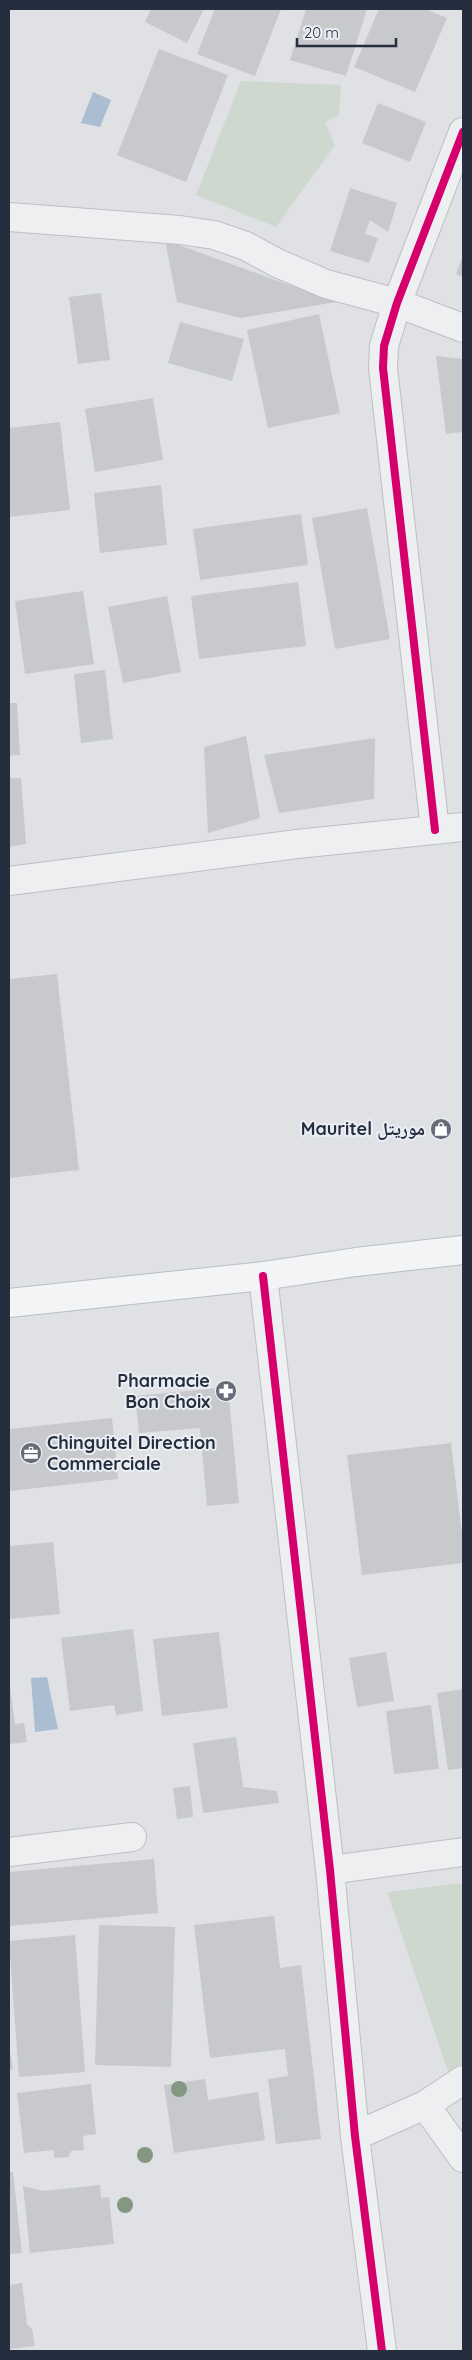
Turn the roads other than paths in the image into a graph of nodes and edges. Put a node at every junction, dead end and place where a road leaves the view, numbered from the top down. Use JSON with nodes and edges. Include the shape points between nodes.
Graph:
{"nodes":[{"id":1,"x":463,"y":132,"type":"edge"},
{"id":2,"x":9,"y":217,"type":"edge"},
{"id":3,"x":398,"y":303,"type":"junction"},
{"id":4,"x":463,"y":328,"type":"edge"},
{"id":5,"x":463,"y":827,"type":"edge"},
{"id":6,"x":435,"y":830,"type":"junction"},
{"id":7,"x":9,"y":880,"type":"edge"},
{"id":8,"x":463,"y":1250,"type":"edge"},
{"id":9,"x":263,"y":1276,"type":"junction"},
{"id":10,"x":9,"y":1304,"type":"edge"},
{"id":11,"x":132,"y":1837,"type":"dead end"},
{"id":12,"x":9,"y":1852,"type":"edge"},
{"id":13,"x":463,"y":1852,"type":"edge"},
{"id":14,"x":330,"y":1870,"type":"junction"},
{"id":15,"x":463,"y":2080,"type":"edge"},
{"id":16,"x":425,"y":2105,"type":"junction"},
{"id":17,"x":355,"y":2136,"type":"junction"},
{"id":18,"x":463,"y":2158,"type":"edge"},
{"id":19,"x":382,"y":2351,"type":"edge"}],
"edges":[{"from":1,"to":3,"type":"street"},
{"from":2,"to":3,"type":"street","via":[[214,235],[246,246],[326,284]]},
{"from":3,"to":4,"type":"street"},
{"from":3,"to":6,"type":"street","via":[[384,346],[383,368]]},
{"from":5,"to":6,"type":"street"},
{"from":6,"to":7,"type":"street"},
{"from":8,"to":9,"type":"main road"},
{"from":9,"to":10,"type":"main road"},
{"from":9,"to":14,"type":"street"},
{"from":11,"to":12,"type":"street"},
{"from":13,"to":14,"type":"street"},
{"from":14,"to":17,"type":"street"},
{"from":15,"to":16,"type":"street"},
{"from":16,"to":17,"type":"street"},
{"from":16,"to":18,"type":"street"},
{"from":17,"to":19,"type":"street"}]}
